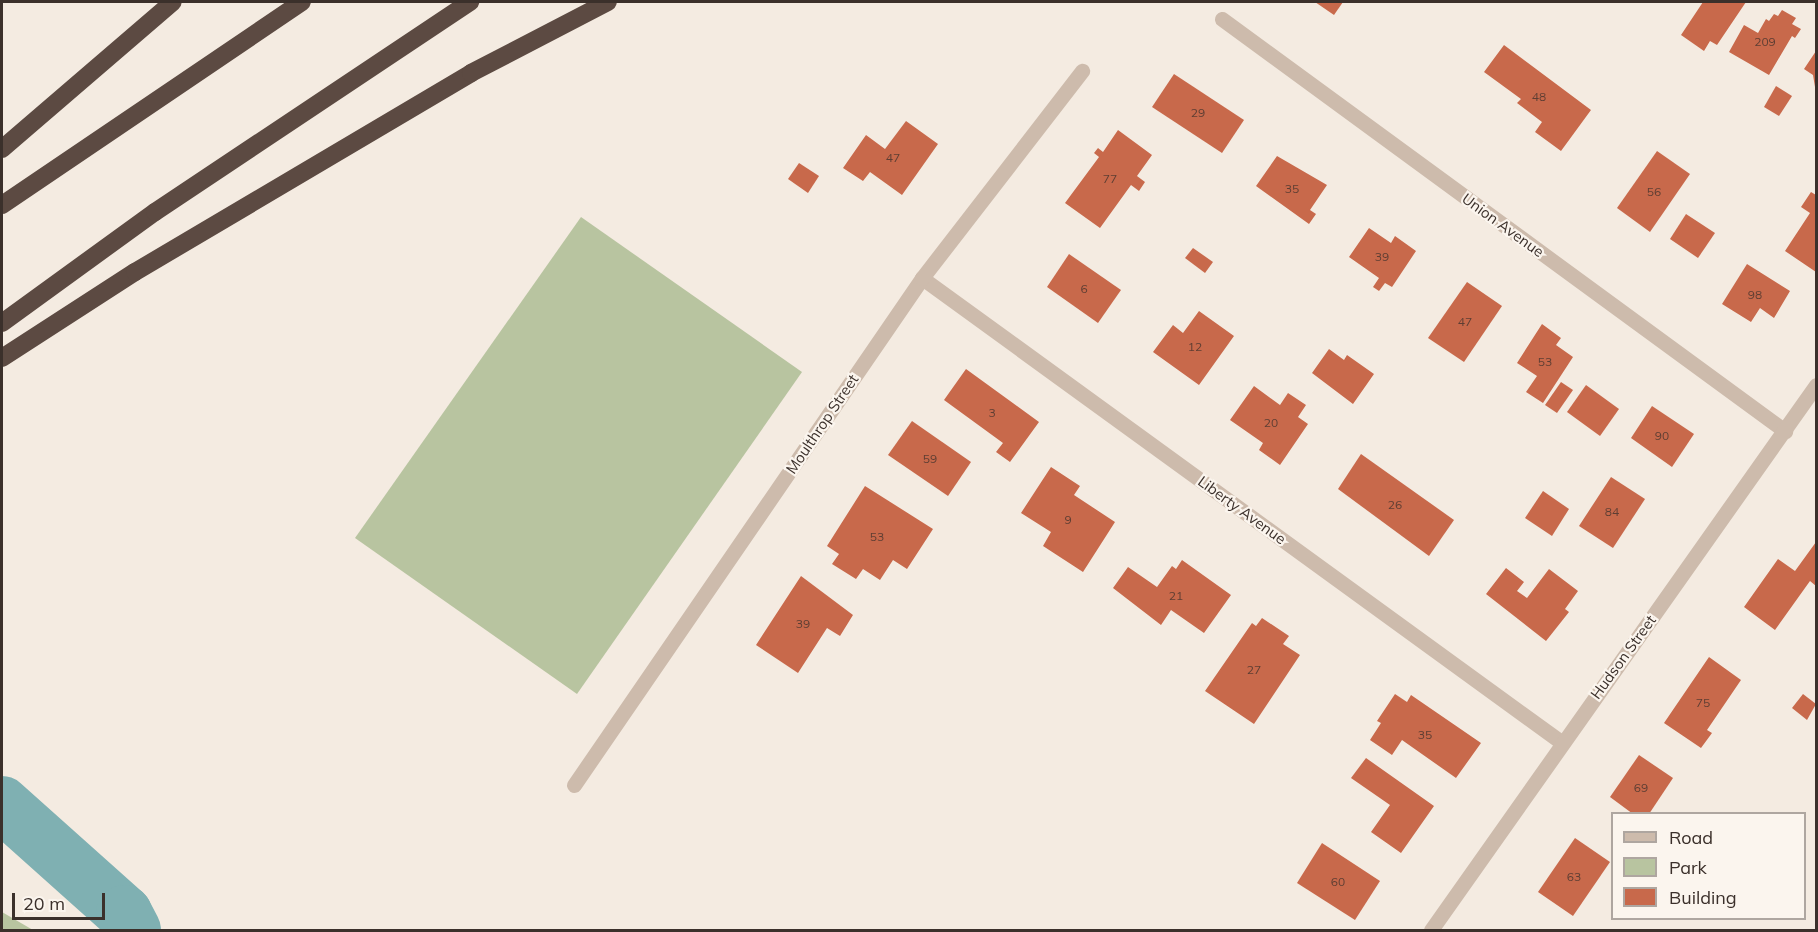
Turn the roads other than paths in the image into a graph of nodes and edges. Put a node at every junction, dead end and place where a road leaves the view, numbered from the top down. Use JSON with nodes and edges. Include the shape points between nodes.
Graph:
{"nodes":[{"id":1,"x":173,"y":2,"type":"edge"},
{"id":2,"x":302,"y":2,"type":"edge"},
{"id":3,"x":470,"y":2,"type":"edge"},
{"id":4,"x":608,"y":2,"type":"edge"},
{"id":5,"x":1221,"y":19,"type":"dead end"},
{"id":6,"x":1082,"y":71,"type":"dead end"},
{"id":7,"x":2,"y":148,"type":"edge"},
{"id":8,"x":2,"y":206,"type":"edge"},
{"id":9,"x":922,"y":278,"type":"junction"},
{"id":10,"x":2,"y":323,"type":"edge"},
{"id":11,"x":2,"y":358,"type":"edge"},
{"id":12,"x":1816,"y":385,"type":"edge"},
{"id":13,"x":1785,"y":431,"type":"junction"},
{"id":14,"x":1561,"y":742,"type":"junction"},
{"id":15,"x":574,"y":785,"type":"dead end"},
{"id":16,"x":1431,"y":930,"type":"edge"}],
"edges":[{"from":1,"to":7,"type":"highway"},
{"from":2,"to":8,"type":"highway"},
{"from":3,"to":10,"type":"highway","via":[[155,212]]},
{"from":4,"to":11,"type":"highway","via":[[431,97],[135,272]]},
{"from":5,"to":13,"type":"street","name":"Union Avenue"},
{"from":6,"to":9,"type":"street","name":"Moulthrop Street"},
{"from":9,"to":14,"type":"street","name":"Liberty Avenue"},
{"from":9,"to":15,"type":"street","name":"Moulthrop Street"},
{"from":12,"to":13,"type":"street","name":"Hudson Street"},
{"from":13,"to":14,"type":"street","name":"Hudson Street"},
{"from":14,"to":16,"type":"street","name":"Hudson Street"}]}
